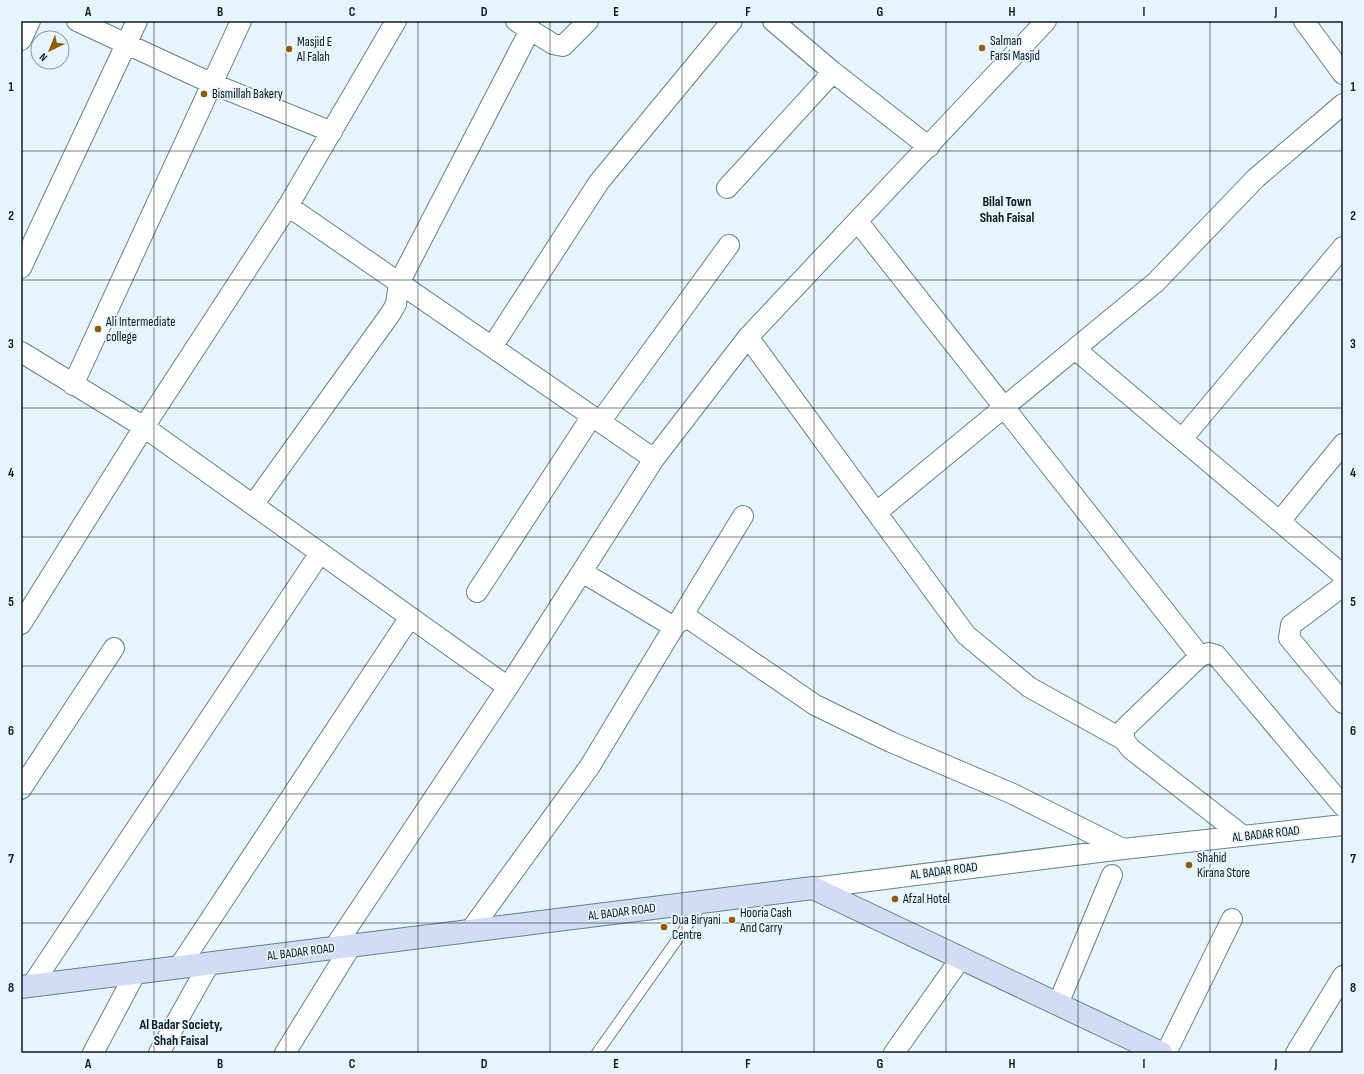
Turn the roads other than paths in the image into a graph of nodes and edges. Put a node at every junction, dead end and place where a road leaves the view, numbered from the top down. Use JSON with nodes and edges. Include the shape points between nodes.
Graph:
{"nodes":[{"id":1,"x":30,"y":21,"type":"edge"},
{"id":2,"x":77,"y":21,"type":"edge"},
{"id":3,"x":137,"y":21,"type":"edge"},
{"id":4,"x":241,"y":21,"type":"edge"},
{"id":5,"x":396,"y":21,"type":"edge"},
{"id":6,"x":588,"y":21,"type":"edge"},
{"id":7,"x":732,"y":21,"type":"edge"},
{"id":8,"x":773,"y":21,"type":"edge"},
{"id":9,"x":1046,"y":21,"type":"edge"},
{"id":10,"x":1304,"y":21,"type":"edge"},
{"id":11,"x":523,"y":25,"type":"edge"},
{"id":12,"x":21,"y":40,"type":"edge"},
{"id":13,"x":126,"y":44,"type":"junction"},
{"id":14,"x":833,"y":72,"type":"junction"},
{"id":15,"x":1343,"y":74,"type":"edge"},
{"id":16,"x":213,"y":84,"type":"junction"},
{"id":17,"x":1343,"y":104,"type":"edge"},
{"id":18,"x":332,"y":132,"type":"junction"},
{"id":19,"x":929,"y":147,"type":"junction"},
{"id":20,"x":727,"y":188,"type":"dead end"},
{"id":21,"x":288,"y":206,"type":"junction"},
{"id":22,"x":858,"y":222,"type":"junction"},
{"id":23,"x":729,"y":246,"type":"dead end"},
{"id":24,"x":1343,"y":247,"type":"edge"},
{"id":25,"x":21,"y":268,"type":"edge"},
{"id":26,"x":399,"y":283,"type":"junction"},
{"id":27,"x":748,"y":337,"type":"junction"},
{"id":28,"x":492,"y":347,"type":"junction"},
{"id":29,"x":1074,"y":349,"type":"junction"},
{"id":30,"x":21,"y":352,"type":"edge"},
{"id":31,"x":73,"y":385,"type":"junction"},
{"id":32,"x":1003,"y":408,"type":"junction"},
{"id":33,"x":596,"y":419,"type":"junction"},
{"id":34,"x":144,"y":427,"type":"junction"},
{"id":35,"x":1182,"y":439,"type":"junction"},
{"id":36,"x":1343,"y":444,"type":"edge"},
{"id":37,"x":654,"y":459,"type":"junction"},
{"id":38,"x":253,"y":505,"type":"junction"},
{"id":39,"x":877,"y":512,"type":"junction"},
{"id":40,"x":743,"y":516,"type":"dead end"},
{"id":41,"x":1280,"y":521,"type":"junction"},
{"id":42,"x":320,"y":553,"type":"junction"},
{"id":43,"x":582,"y":572,"type":"junction"},
{"id":44,"x":1343,"y":574,"type":"edge"},
{"id":45,"x":1343,"y":586,"type":"edge"},
{"id":46,"x":477,"y":592,"type":"dead end"},
{"id":47,"x":410,"y":617,"type":"junction"},
{"id":48,"x":677,"y":623,"type":"junction"},
{"id":49,"x":21,"y":624,"type":"edge"},
{"id":50,"x":114,"y":648,"type":"dead end"},
{"id":51,"x":1200,"y":656,"type":"junction"},
{"id":52,"x":508,"y":687,"type":"junction"},
{"id":53,"x":1343,"y":703,"type":"edge"},
{"id":54,"x":1124,"y":740,"type":"junction"},
{"id":55,"x":21,"y":789,"type":"edge"},
{"id":56,"x":1343,"y":806,"type":"edge"},
{"id":57,"x":1343,"y":826,"type":"edge"},
{"id":58,"x":1243,"y":836,"type":"junction"},
{"id":59,"x":1123,"y":849,"type":"junction"},
{"id":60,"x":1112,"y":875,"type":"dead end"},
{"id":61,"x":813,"y":888,"type":"junction"},
{"id":62,"x":704,"y":902,"type":"junction"},
{"id":63,"x":1232,"y":919,"type":"dead end"},
{"id":64,"x":470,"y":931,"type":"junction"},
{"id":65,"x":342,"y":947,"type":"junction"},
{"id":66,"x":961,"y":958,"type":"junction"},
{"id":67,"x":209,"y":964,"type":"junction"},
{"id":68,"x":179,"y":967,"type":"junction"},
{"id":69,"x":135,"y":974,"type":"junction"},
{"id":70,"x":1343,"y":976,"type":"edge"},
{"id":71,"x":26,"y":986,"type":"edge"},
{"id":72,"x":1058,"y":1004,"type":"junction"},
{"id":73,"x":93,"y":1053,"type":"edge"},
{"id":74,"x":159,"y":1053,"type":"edge"},
{"id":75,"x":285,"y":1053,"type":"edge"},
{"id":76,"x":596,"y":1053,"type":"edge"},
{"id":77,"x":894,"y":1053,"type":"edge"},
{"id":78,"x":1161,"y":1053,"type":"edge"},
{"id":79,"x":1166,"y":1053,"type":"edge"},
{"id":80,"x":1296,"y":1053,"type":"edge"}],
"edges":[{"from":1,"to":12,"type":"street"},
{"from":2,"to":13,"type":"street"},
{"from":3,"to":13,"type":"street"},
{"from":4,"to":16,"type":"street"},
{"from":5,"to":18,"type":"street"},
{"from":6,"to":11,"type":"street","via":[[563,46],[553,44]]},
{"from":7,"to":28,"type":"street","via":[[599,182]]},
{"from":8,"to":14,"type":"street"},
{"from":9,"to":19,"type":"street"},
{"from":10,"to":15,"type":"street"},
{"from":11,"to":26,"type":"street"},
{"from":13,"to":16,"type":"street"},
{"from":13,"to":25,"type":"street"},
{"from":14,"to":19,"type":"street"},
{"from":14,"to":20,"type":"street"},
{"from":16,"to":18,"type":"street"},
{"from":16,"to":31,"type":"street"},
{"from":17,"to":29,"type":"street","via":[[1256,178],[1156,282]]},
{"from":18,"to":21,"type":"street"},
{"from":19,"to":22,"type":"street"},
{"from":21,"to":26,"type":"street"},
{"from":21,"to":34,"type":"street"},
{"from":22,"to":27,"type":"street"},
{"from":22,"to":32,"type":"street"},
{"from":23,"to":33,"type":"street"},
{"from":24,"to":35,"type":"street"},
{"from":26,"to":28,"type":"street"},
{"from":26,"to":38,"type":"street","via":[[396,304],[391,313]]},
{"from":27,"to":37,"type":"street"},
{"from":27,"to":39,"type":"street"},
{"from":28,"to":33,"type":"street"},
{"from":29,"to":32,"type":"street"},
{"from":29,"to":35,"type":"street"},
{"from":30,"to":31,"type":"street"},
{"from":31,"to":34,"type":"street"},
{"from":32,"to":39,"type":"street"},
{"from":32,"to":51,"type":"street"},
{"from":33,"to":37,"type":"street"},
{"from":33,"to":46,"type":"street"},
{"from":34,"to":38,"type":"street"},
{"from":34,"to":49,"type":"street"},
{"from":35,"to":41,"type":"street"},
{"from":36,"to":41,"type":"street"},
{"from":37,"to":43,"type":"street"},
{"from":38,"to":42,"type":"street"},
{"from":39,"to":54,"type":"street","via":[[966,635],[1029,687]]},
{"from":40,"to":48,"type":"street"},
{"from":41,"to":44,"type":"street"},
{"from":42,"to":47,"type":"street"},
{"from":42,"to":71,"type":"street"},
{"from":43,"to":48,"type":"street"},
{"from":43,"to":52,"type":"street"},
{"from":45,"to":53,"type":"street","via":[[1291,625],[1289,638]]},
{"from":47,"to":52,"type":"street"},
{"from":47,"to":68,"type":"street"},
{"from":48,"to":59,"type":"street","via":[[684,619],[691,620],[815,705],[891,742],[1013,794]]},
{"from":48,"to":64,"type":"street","via":[[590,766]]},
{"from":50,"to":55,"type":"street"},
{"from":51,"to":54,"type":"street","via":[[1124,729]]},
{"from":51,"to":56,"type":"street","via":[[1209,653],[1216,655]]},
{"from":52,"to":65,"type":"street"},
{"from":54,"to":58,"type":"street","via":[[1131,749]]},
{"from":57,"to":58,"type":"street","name":"AL BADAR ROAD"},
{"from":58,"to":59,"type":"street","name":"AL BADAR ROAD"},
{"from":59,"to":61,"type":"street","name":"AL BADAR ROAD"},
{"from":60,"to":72,"type":"street"},
{"from":61,"to":62,"type":"street","name":"AL BADAR ROAD"},
{"from":61,"to":66,"type":"street"},
{"from":62,"to":64,"type":"street","name":"AL BADAR ROAD"},
{"from":62,"to":76,"type":"lane"},
{"from":63,"to":79,"type":"street"},
{"from":64,"to":65,"type":"street","name":"AL BADAR ROAD"},
{"from":65,"to":67,"type":"street","name":"AL BADAR ROAD"},
{"from":65,"to":75,"type":"street"},
{"from":66,"to":72,"type":"street"},
{"from":66,"to":77,"type":"street"},
{"from":67,"to":68,"type":"street","name":"AL BADAR ROAD"},
{"from":67,"to":74,"type":"street"},
{"from":68,"to":69,"type":"street","name":"AL BADAR ROAD"},
{"from":69,"to":71,"type":"street","name":"AL BADAR ROAD"},
{"from":69,"to":73,"type":"street"},
{"from":70,"to":80,"type":"street"},
{"from":72,"to":78,"type":"street"}]}
